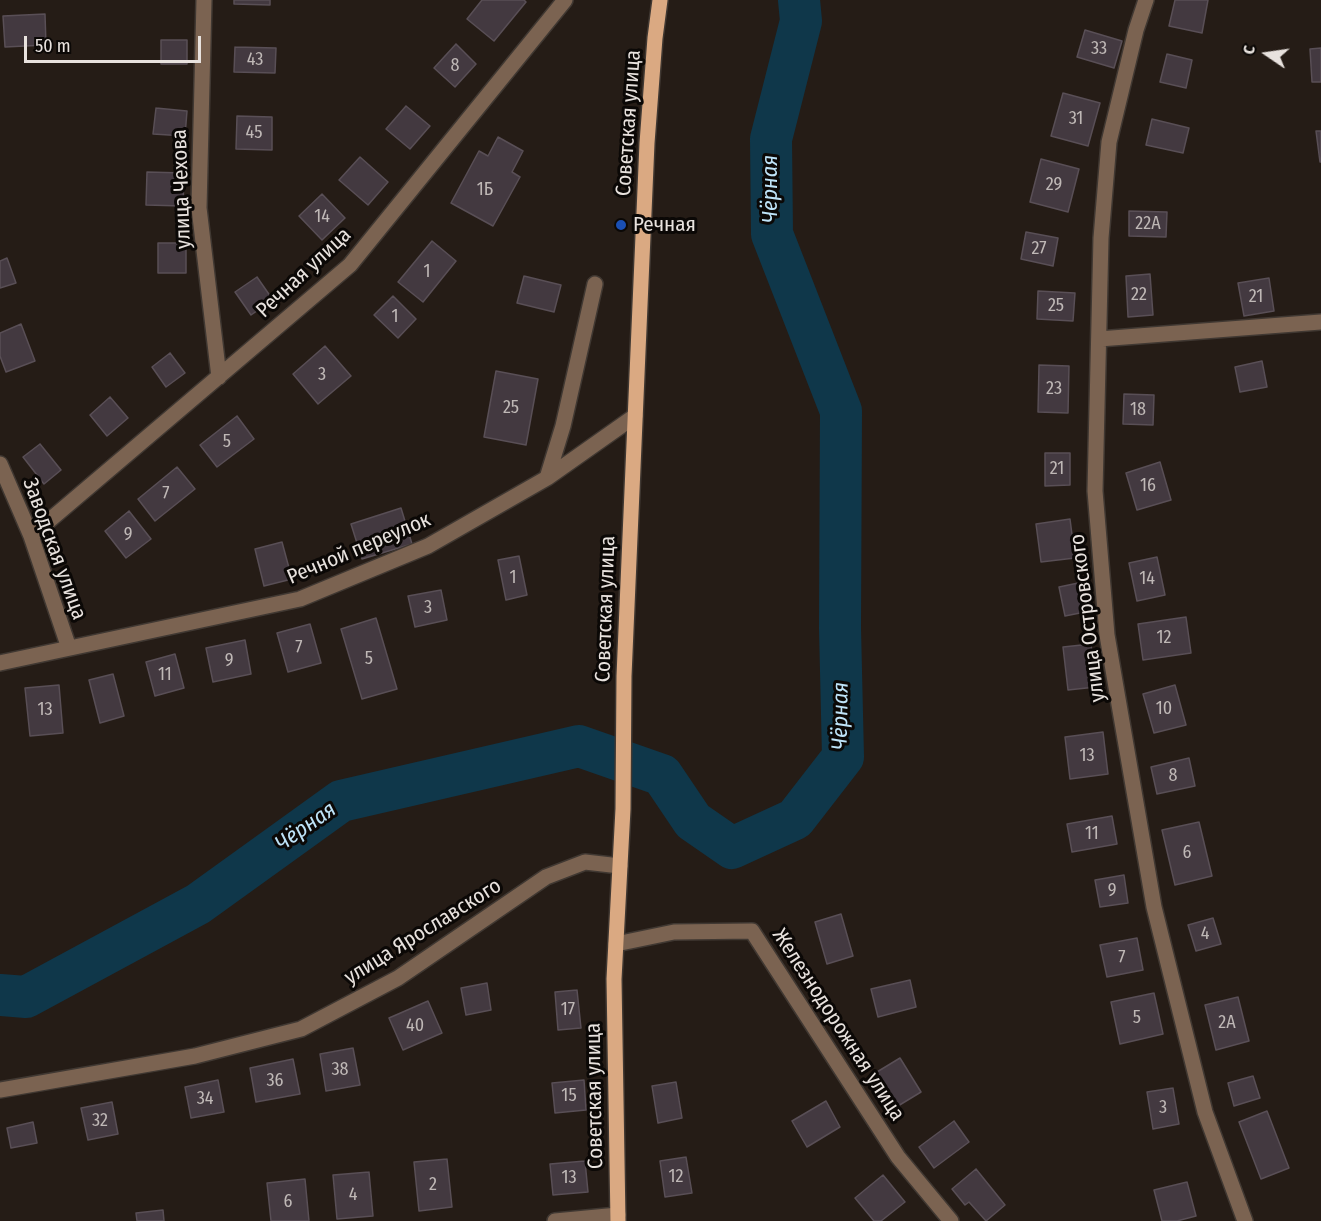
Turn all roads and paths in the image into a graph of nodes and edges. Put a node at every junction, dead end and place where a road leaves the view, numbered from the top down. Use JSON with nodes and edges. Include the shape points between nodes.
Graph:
{"nodes":[{"id":1,"x":204,"y":0,"type":"edge"},
{"id":2,"x":565,"y":0,"type":"edge"},
{"id":3,"x":660,"y":0,"type":"edge"},
{"id":4,"x":1146,"y":0,"type":"edge"},
{"id":5,"x":595,"y":284,"type":"dead end"},
{"id":6,"x":1321,"y":322,"type":"edge"},
{"id":7,"x":1100,"y":339,"type":"junction"},
{"id":8,"x":219,"y":377,"type":"junction"},
{"id":9,"x":635,"y":416,"type":"junction"},
{"id":10,"x":0,"y":464,"type":"edge"},
{"id":11,"x":547,"y":478,"type":"junction"},
{"id":12,"x":31,"y":536,"type":"junction"},
{"id":13,"x":69,"y":648,"type":"junction"},
{"id":14,"x":0,"y":663,"type":"edge"},
{"id":15,"x":620,"y":866,"type":"junction"},
{"id":16,"x":616,"y":944,"type":"junction"},
{"id":17,"x":0,"y":1090,"type":"edge"},
{"id":18,"x":618,"y":1218,"type":"edge"},
{"id":19,"x":555,"y":1221,"type":"edge"},
{"id":20,"x":951,"y":1221,"type":"edge"},
{"id":21,"x":1245,"y":1221,"type":"edge"}],
"edges":[{"from":1,"to":8,"type":"street","name":"улица Чехова","via":[[199,208]]},
{"from":2,"to":8,"type":"street","name":"Речная улица","via":[[350,265]]},
{"from":3,"to":9,"type":"main road","name":"Советская улица","via":[[647,143]]},
{"from":4,"to":7,"type":"street","name":"улица Островского","via":[[1109,142],[1101,238]]},
{"from":5,"to":11,"type":"street","via":[[563,426]]},
{"from":6,"to":7,"type":"street"},
{"from":7,"to":21,"type":"street","name":"улица Островского","via":[[1095,491],[1107,635],[1154,907],[1204,1112]]},
{"from":8,"to":12,"type":"street","name":"Речная улица"},
{"from":9,"to":11,"type":"street","name":"Речной переулок"},
{"from":9,"to":15,"type":"main road","name":"Советская улица"},
{"from":10,"to":12,"type":"street","name":"Заводская улица"},
{"from":11,"to":13,"type":"street","name":"Речной переулок","via":[[428,546],[300,599]]},
{"from":12,"to":13,"type":"street","name":"Заводская улица"},
{"from":13,"to":14,"type":"street"},
{"from":15,"to":16,"type":"main road","name":"Советская улица"},
{"from":15,"to":17,"type":"street","name":"улица Ярославского","via":[[585,862],[546,877],[398,978],[301,1029],[195,1056]]},
{"from":16,"to":18,"type":"main road","name":"Советская улица"},
{"from":16,"to":20,"type":"street","name":"Железнодорожная улица","via":[[674,932],[752,931],[898,1157]]},
{"from":18,"to":19,"type":"street"}]}
